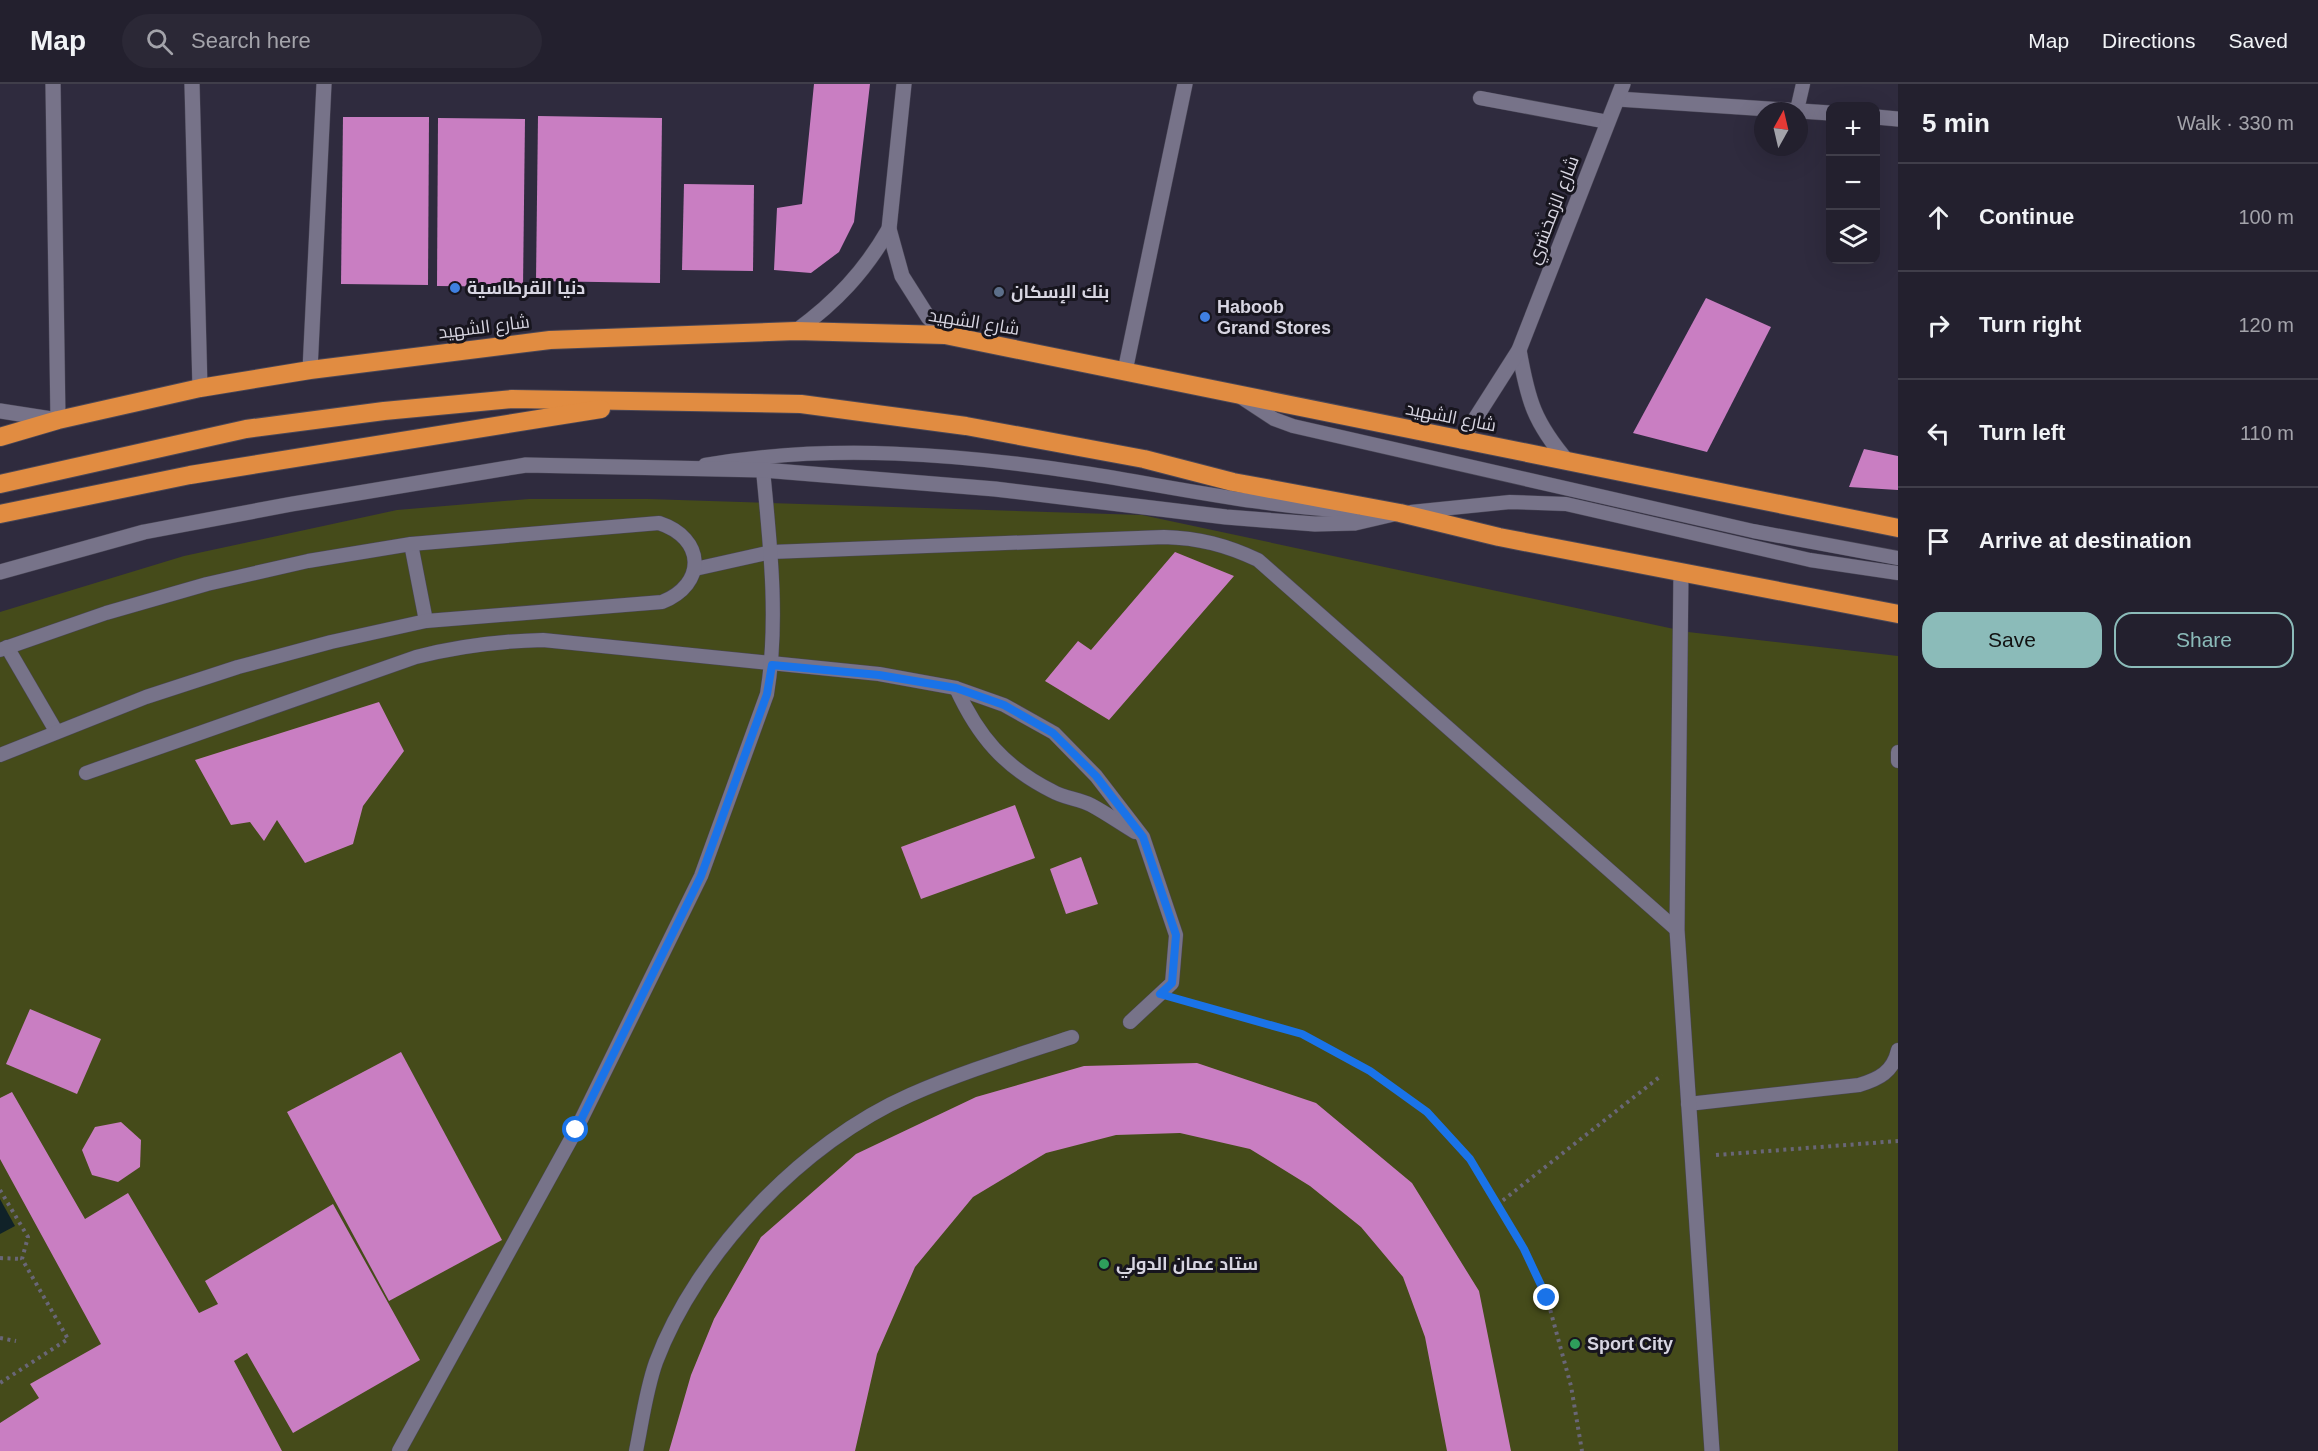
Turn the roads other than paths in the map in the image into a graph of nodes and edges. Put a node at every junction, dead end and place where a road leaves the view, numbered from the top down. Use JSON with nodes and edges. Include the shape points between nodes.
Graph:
{"nodes":[{"id":1,"x":53,"y":84,"type":"edge"},
{"id":2,"x":192,"y":84,"type":"edge"},
{"id":3,"x":324,"y":84,"type":"edge"},
{"id":4,"x":904,"y":84,"type":"edge"},
{"id":5,"x":1185,"y":84,"type":"edge"},
{"id":6,"x":1803,"y":84,"type":"edge"},
{"id":7,"x":1621,"y":91,"type":"edge"},
{"id":8,"x":1480,"y":98,"type":"dead end"},
{"id":9,"x":1799,"y":102,"type":"edge"},
{"id":10,"x":1754,"y":105,"type":"edge"},
{"id":11,"x":1808,"y":111,"type":"edge"},
{"id":12,"x":1826,"y":113,"type":"edge"},
{"id":13,"x":1880,"y":117,"type":"edge"},
{"id":14,"x":1898,"y":119,"type":"edge"},
{"id":15,"x":1608,"y":122,"type":"junction"},
{"id":16,"x":889,"y":229,"type":"junction"},
{"id":17,"x":796,"y":331,"type":"junction"},
{"id":18,"x":945,"y":335,"type":"junction"},
{"id":19,"x":1519,"y":350,"type":"junction"},
{"id":20,"x":310,"y":370,"type":"junction"},
{"id":21,"x":1125,"y":371,"type":"junction"},
{"id":22,"x":200,"y":388,"type":"junction"},
{"id":23,"x":1235,"y":394,"type":"junction"},
{"id":24,"x":649,"y":401,"type":"junction"},
{"id":25,"x":0,"y":411,"type":"edge"},
{"id":26,"x":58,"y":420,"type":"junction"},
{"id":27,"x":0,"y":438,"type":"edge"},
{"id":28,"x":1461,"y":441,"type":"junction"},
{"id":29,"x":1568,"y":462,"type":"junction"},
{"id":30,"x":683,"y":469,"type":"junction"},
{"id":31,"x":764,"y":470,"type":"junction"},
{"id":32,"x":0,"y":484,"type":"edge"},
{"id":33,"x":1400,"y":513,"type":"junction"},
{"id":34,"x":0,"y":514,"type":"edge"},
{"id":35,"x":1898,"y":528,"type":"edge"},
{"id":36,"x":411,"y":544,"type":"junction"},
{"id":37,"x":771,"y":552,"type":"junction"},
{"id":38,"x":1898,"y":558,"type":"edge"},
{"id":39,"x":695,"y":569,"type":"junction"},
{"id":40,"x":0,"y":572,"type":"edge"},
{"id":41,"x":1681,"y":572,"type":"junction"},
{"id":42,"x":1898,"y":573,"type":"edge"},
{"id":43,"x":1898,"y":614,"type":"edge"},
{"id":44,"x":426,"y":621,"type":"junction"},
{"id":45,"x":4,"y":648,"type":"edge"},
{"id":46,"x":772,"y":665,"type":"junction"},
{"id":47,"x":956,"y":688,"type":"junction"},
{"id":48,"x":56,"y":731,"type":"junction"},
{"id":49,"x":1898,"y":752,"type":"edge"},
{"id":50,"x":0,"y":755,"type":"edge"},
{"id":51,"x":1898,"y":761,"type":"edge"},
{"id":52,"x":86,"y":773,"type":"dead end"},
{"id":53,"x":1143,"y":837,"type":"junction"},
{"id":54,"x":1677,"y":930,"type":"junction"},
{"id":55,"x":1130,"y":1022,"type":"dead end"},
{"id":56,"x":1072,"y":1037,"type":"dead end"},
{"id":57,"x":1898,"y":1050,"type":"edge"},
{"id":58,"x":1688,"y":1104,"type":"junction"},
{"id":59,"x":399,"y":1451,"type":"edge"},
{"id":60,"x":636,"y":1451,"type":"edge"},
{"id":61,"x":1712,"y":1451,"type":"edge"}],
"edges":[{"from":1,"to":26,"type":"street"},
{"from":2,"to":22,"type":"street"},
{"from":3,"to":20,"type":"street"},
{"from":4,"to":16,"type":"street"},
{"from":5,"to":21,"type":"street"},
{"from":6,"to":9,"type":"lane"},
{"from":7,"to":10,"type":"street"},
{"from":7,"to":15,"type":"street","name":"شارع الزمخشري"},
{"from":8,"to":15,"type":"lane"},
{"from":11,"to":12,"type":"street"},
{"from":13,"to":14,"type":"street"},
{"from":15,"to":19,"type":"street","name":"شارع الزمخشري"},
{"from":16,"to":17,"type":"street","via":[[850,286]]},
{"from":16,"to":18,"type":"street","via":[[907,284]]},
{"from":17,"to":18,"type":"highway","name":"شارع الشهيد"},
{"from":17,"to":20,"type":"highway","name":"شارع الشهيد","via":[[550,340]]},
{"from":18,"to":21,"type":"highway","name":"شارع الشهيد"},
{"from":19,"to":28,"type":"street","name":"شارع الزمخشري"},
{"from":19,"to":29,"type":"street","via":[[1531,409]]},
{"from":20,"to":22,"type":"highway","name":"شارع الشهيد"},
{"from":21,"to":23,"type":"highway","name":"شارع الشهيد"},
{"from":22,"to":26,"type":"highway","name":"شارع الشهيد"},
{"from":23,"to":28,"type":"highway","name":"شارع الشهيد"},
{"from":23,"to":38,"type":"lane","via":[[1274,419],[1293,426],[1753,531]]},
{"from":24,"to":32,"type":"highway","via":[[512,399],[384,411],[246,429]]},
{"from":24,"to":33,"type":"highway","via":[[801,404],[966,426]]},
{"from":24,"to":34,"type":"highway","via":[[190,475]]},
{"from":25,"to":26,"type":"street"},
{"from":26,"to":27,"type":"highway","name":"شارع الشهيد"},
{"from":28,"to":29,"type":"highway","name":"شارع الشهيد"},
{"from":29,"to":35,"type":"highway","name":"شارع الشهيد"},
{"from":30,"to":31,"type":"street"},
{"from":30,"to":33,"type":"lane","via":[[790,453],[865,452],[1031,466],[1264,505]]},
{"from":30,"to":40,"type":"street","via":[[526,465],[144,532]]},
{"from":31,"to":33,"type":"street","via":[[995,489],[1315,524],[1355,523]]},
{"from":31,"to":37,"type":"lane"},
{"from":33,"to":41,"type":"highway","via":[[1499,537]]},
{"from":33,"to":42,"type":"lane","via":[[1510,502],[1566,504],[1810,560]]},
{"from":36,"to":39,"type":"lane","via":[[659,523],[687,538],[694,553]]},
{"from":36,"to":44,"type":"lane"},
{"from":36,"to":45,"type":"lane","via":[[308,561],[207,584]]},
{"from":37,"to":39,"type":"lane"},
{"from":37,"to":46,"type":"lane"},
{"from":37,"to":54,"type":"lane","via":[[1164,537],[1195,538],[1229,546],[1258,560]]},
{"from":39,"to":44,"type":"lane","via":[[688,585],[677,596],[662,602]]},
{"from":41,"to":43,"type":"highway"},
{"from":41,"to":54,"type":"street"},
{"from":44,"to":48,"type":"lane","via":[[238,667]]},
{"from":45,"to":48,"type":"lane"},
{"from":46,"to":47,"type":"lane","via":[[879,675]]},
{"from":46,"to":52,"type":"lane","via":[[543,640],[458,646],[416,657]]},
{"from":46,"to":59,"type":"lane","via":[[767,694],[701,876],[576,1130]]},
{"from":47,"to":53,"type":"lane","via":[[1004,705],[1053,733],[1096,776]]},
{"from":47,"to":53,"type":"lane","via":[[971,721],[994,750],[1022,774],[1054,793],[1089,804]]},
{"from":48,"to":50,"type":"lane"},
{"from":49,"to":51,"type":"lane"},
{"from":53,"to":55,"type":"lane","via":[[1176,935],[1172,983]]},
{"from":54,"to":58,"type":"street"},
{"from":56,"to":60,"type":"lane","via":[[908,1096],[834,1138],[788,1178],[740,1226],[694,1286],[656,1363]]},
{"from":57,"to":58,"type":"lane","via":[[1895,1063],[1881,1078],[1859,1085]]},
{"from":58,"to":61,"type":"street"}]}
